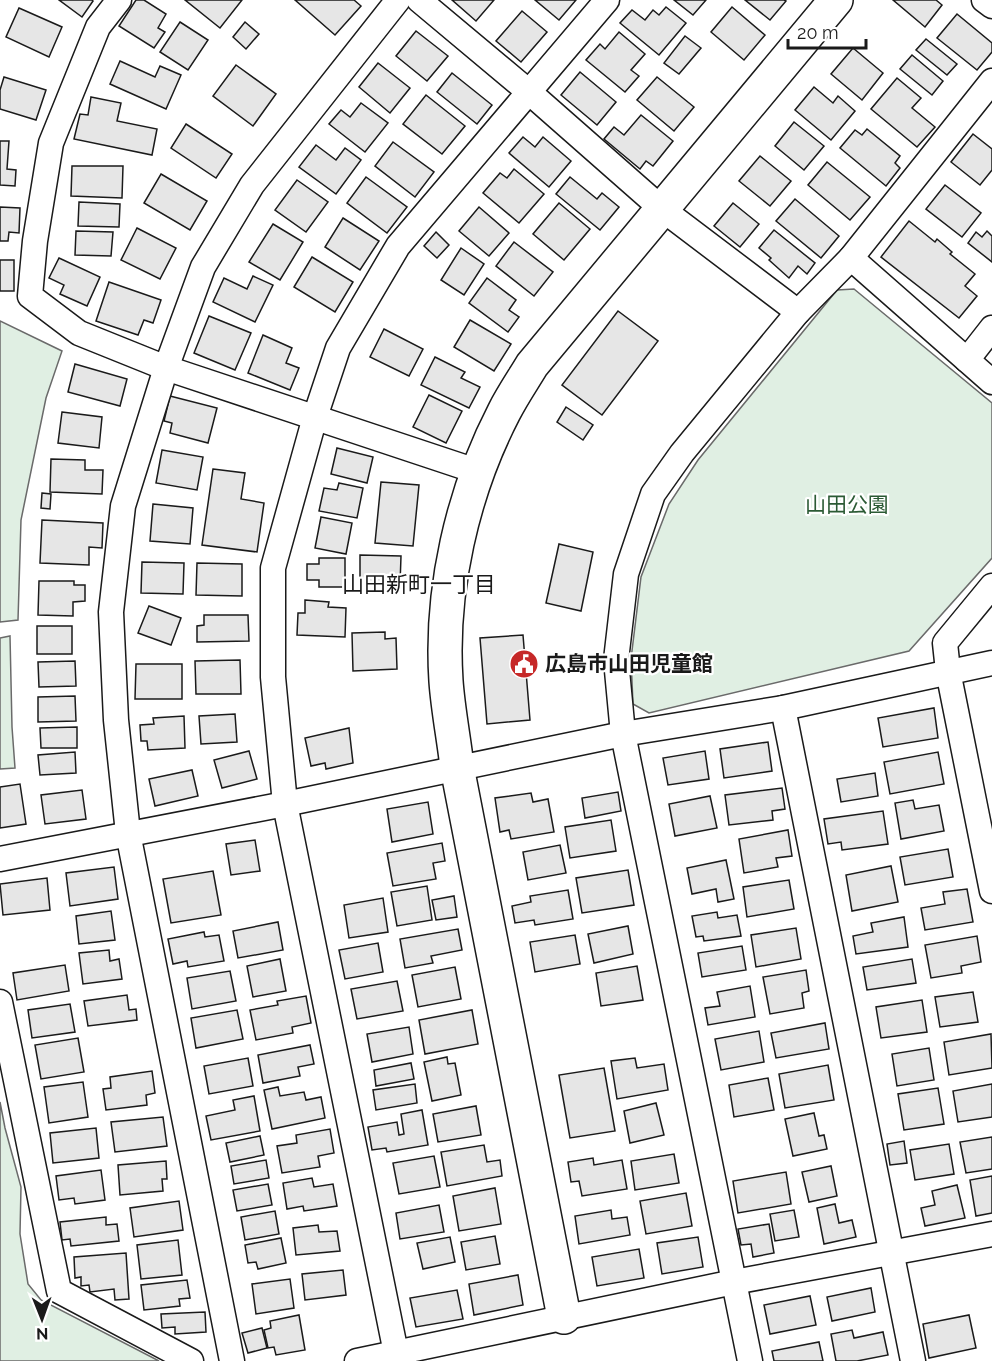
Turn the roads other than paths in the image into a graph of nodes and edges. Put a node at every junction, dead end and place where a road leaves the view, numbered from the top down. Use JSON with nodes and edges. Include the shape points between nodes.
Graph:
{"nodes":[{"id":1,"x":119,"y":0,"type":"edge"},
{"id":2,"x":398,"y":0,"type":"edge"},
{"id":3,"x":419,"y":0,"type":"edge"},
{"id":4,"x":607,"y":0,"type":"edge"},
{"id":5,"x":836,"y":0,"type":"edge"},
{"id":6,"x":984,"y":0,"type":"edge"},
{"id":7,"x":992,"y":6,"type":"edge"},
{"id":8,"x":992,"y":81,"type":"edge"},
{"id":9,"x":529,"y":92,"type":"junction"},
{"id":10,"x":662,"y":209,"type":"junction"},
{"id":11,"x":851,"y":258,"type":"junction"},
{"id":12,"x":798,"y":312,"type":"junction"},
{"id":13,"x":992,"y":328,"type":"edge"},
{"id":14,"x":966,"y":360,"type":"junction"},
{"id":15,"x":166,"y":368,"type":"junction"},
{"id":16,"x":992,"y":382,"type":"edge"},
{"id":17,"x":315,"y":417,"type":"junction"},
{"id":18,"x":478,"y":472,"type":"junction"},
{"id":19,"x":992,"y":586,"type":"edge"},
{"id":20,"x":992,"y":663,"type":"edge"},
{"id":21,"x":948,"y":671,"type":"junction"},
{"id":22,"x":783,"y":708,"type":"junction"},
{"id":23,"x":623,"y":734,"type":"junction"},
{"id":24,"x":457,"y":767,"type":"junction"},
{"id":25,"x":285,"y":804,"type":"junction"},
{"id":26,"x":128,"y":833,"type":"junction"},
{"id":27,"x":0,"y":859,"type":"edge"},
{"id":28,"x":992,"y":891,"type":"edge"},
{"id":29,"x":0,"y":1002,"type":"edge"},
{"id":30,"x":992,"y":1234,"type":"edge"},
{"id":31,"x":890,"y":1252,"type":"junction"},
{"id":32,"x":734,"y":1282,"type":"junction"},
{"id":33,"x":564,"y":1317,"type":"junction"},
{"id":34,"x":396,"y":1353,"type":"junction"},
{"id":35,"x":191,"y":1361,"type":"edge"},
{"id":36,"x":231,"y":1361,"type":"edge"},
{"id":37,"x":357,"y":1361,"type":"edge"},
{"id":38,"x":750,"y":1361,"type":"edge"},
{"id":39,"x":913,"y":1361,"type":"edge"}],
"edges":[{"from":1,"to":15,"type":"street","via":[[98,27],[51,143],[30,296],[79,333]]},
{"from":2,"to":15,"type":"street","via":[[252,185],[203,267]]},
{"from":3,"to":9,"type":"street"},
{"from":4,"to":9,"type":"street"},
{"from":5,"to":10,"type":"street"},
{"from":6,"to":7,"type":"street"},
{"from":8,"to":11,"type":"street"},
{"from":9,"to":10,"type":"street"},
{"from":9,"to":17,"type":"street","via":[[398,246],[338,348]]},
{"from":10,"to":12,"type":"street"},
{"from":10,"to":18,"type":"street","via":[[532,365],[504,413]]},
{"from":11,"to":12,"type":"street"},
{"from":11,"to":14,"type":"street"},
{"from":12,"to":23,"type":"street","via":[[653,494],[626,574],[616,660]]},
{"from":13,"to":14,"type":"street"},
{"from":14,"to":16,"type":"street"},
{"from":15,"to":17,"type":"street"},
{"from":15,"to":26,"type":"street","via":[[123,506],[111,612],[116,720]]},
{"from":17,"to":18,"type":"street"},
{"from":17,"to":25,"type":"street","via":[[273,568],[273,677]]},
{"from":18,"to":24,"type":"street","via":[[449,582],[445,631],[446,682]]},
{"from":19,"to":21,"type":"street","via":[[945,643]]},
{"from":20,"to":21,"type":"street"},
{"from":21,"to":22,"type":"street"},
{"from":21,"to":28,"type":"street"},
{"from":22,"to":23,"type":"street"},
{"from":22,"to":31,"type":"street"},
{"from":23,"to":24,"type":"street"},
{"from":23,"to":32,"type":"street"},
{"from":24,"to":25,"type":"street"},
{"from":24,"to":33,"type":"street"},
{"from":25,"to":26,"type":"street"},
{"from":25,"to":34,"type":"street"},
{"from":26,"to":27,"type":"street"},
{"from":26,"to":36,"type":"street"},
{"from":29,"to":35,"type":"street","via":[[59,1291]]},
{"from":30,"to":31,"type":"street"},
{"from":31,"to":32,"type":"street"},
{"from":31,"to":39,"type":"street"},
{"from":32,"to":33,"type":"street"},
{"from":32,"to":38,"type":"street"},
{"from":33,"to":34,"type":"street"},
{"from":34,"to":37,"type":"street"}]}
